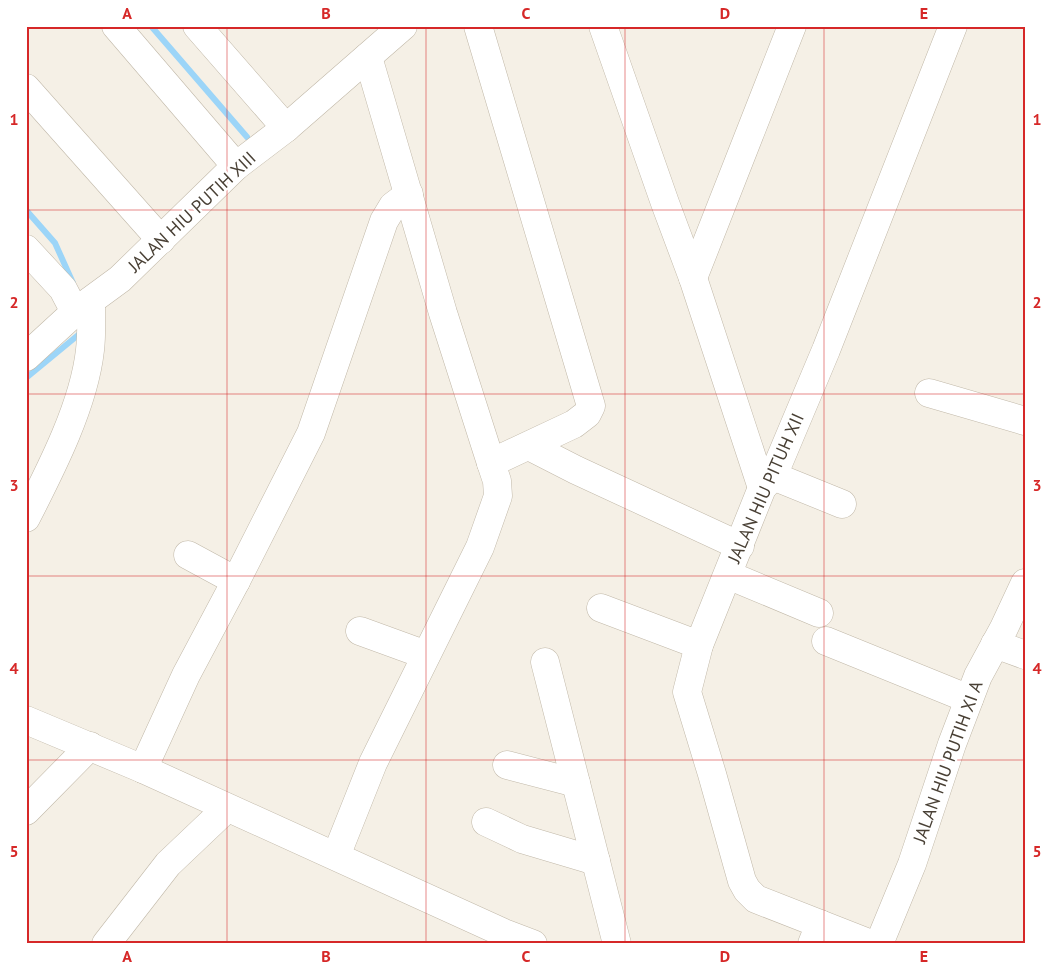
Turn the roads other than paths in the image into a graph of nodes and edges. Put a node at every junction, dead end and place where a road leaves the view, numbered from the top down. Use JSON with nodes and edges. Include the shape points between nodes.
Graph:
{"nodes":[{"id":1,"x":116,"y":26,"type":"edge"},
{"id":2,"x":197,"y":26,"type":"edge"},
{"id":3,"x":403,"y":26,"type":"edge"},
{"id":4,"x":478,"y":26,"type":"edge"},
{"id":5,"x":602,"y":26,"type":"edge"},
{"id":6,"x":792,"y":26,"type":"edge"},
{"id":7,"x":953,"y":26,"type":"edge"},
{"id":8,"x":368,"y":57,"type":"junction"},
{"id":9,"x":26,"y":88,"type":"edge"},
{"id":10,"x":286,"y":128,"type":"junction"},
{"id":11,"x":236,"y":166,"type":"junction"},
{"id":12,"x":409,"y":194,"type":"junction"},
{"id":13,"x":161,"y":240,"type":"junction"},
{"id":14,"x":26,"y":249,"type":"edge"},
{"id":15,"x":693,"y":278,"type":"junction"},
{"id":16,"x":83,"y":306,"type":"junction"},
{"id":17,"x":26,"y":358,"type":"edge"},
{"id":18,"x":929,"y":393,"type":"dead end"},
{"id":19,"x":1025,"y":421,"type":"edge"},
{"id":20,"x":529,"y":446,"type":"junction"},
{"id":21,"x":491,"y":463,"type":"junction"},
{"id":22,"x":768,"y":482,"type":"junction"},
{"id":23,"x":842,"y":504,"type":"dead end"},
{"id":24,"x":26,"y":518,"type":"edge"},
{"id":25,"x":740,"y":546,"type":"junction"},
{"id":26,"x":188,"y":555,"type":"dead end"},
{"id":27,"x":728,"y":575,"type":"junction"},
{"id":28,"x":236,"y":581,"type":"junction"},
{"id":29,"x":1025,"y":583,"type":"edge"},
{"id":30,"x":601,"y":608,"type":"dead end"},
{"id":31,"x":819,"y":613,"type":"dead end"},
{"id":32,"x":360,"y":631,"type":"dead end"},
{"id":33,"x":826,"y":641,"type":"dead end"},
{"id":34,"x":995,"y":644,"type":"junction"},
{"id":35,"x":699,"y":645,"type":"junction"},
{"id":36,"x":426,"y":655,"type":"junction"},
{"id":37,"x":1025,"y":655,"type":"edge"},
{"id":38,"x":545,"y":662,"type":"dead end"},
{"id":39,"x":969,"y":699,"type":"junction"},
{"id":40,"x":26,"y":720,"type":"edge"},
{"id":41,"x":90,"y":746,"type":"junction"},
{"id":42,"x":507,"y":765,"type":"dead end"},
{"id":43,"x":143,"y":769,"type":"junction"},
{"id":44,"x":576,"y":783,"type":"junction"},
{"id":45,"x":227,"y":808,"type":"junction"},
{"id":46,"x":26,"y":811,"type":"edge"},
{"id":47,"x":486,"y":822,"type":"dead end"},
{"id":48,"x":336,"y":856,"type":"junction"},
{"id":49,"x":596,"y":861,"type":"junction"},
{"id":50,"x":816,"y":934,"type":"edge"},
{"id":51,"x":106,"y":944,"type":"edge"},
{"id":52,"x":533,"y":944,"type":"edge"},
{"id":53,"x":618,"y":944,"type":"edge"},
{"id":54,"x":871,"y":944,"type":"edge"},
{"id":55,"x":879,"y":944,"type":"edge"}],
"edges":[{"from":1,"to":11,"type":"street"},
{"from":2,"to":10,"type":"street"},
{"from":3,"to":8,"type":"street","name":"JALAN HIU PUTIH XIII"},
{"from":4,"to":20,"type":"street","via":[[591,406],[581,420]]},
{"from":5,"to":15,"type":"street"},
{"from":6,"to":15,"type":"street"},
{"from":7,"to":22,"type":"street","name":"JALAN HIU PITUH XII","via":[[826,350]]},
{"from":8,"to":10,"type":"street","name":"JALAN HIU PUTIH XIII"},
{"from":8,"to":12,"type":"street"},
{"from":9,"to":13,"type":"street"},
{"from":10,"to":11,"type":"street","name":"JALAN HIU PUTIH XIII"},
{"from":11,"to":13,"type":"street","name":"JALAN HIU PUTIH XIII"},
{"from":12,"to":21,"type":"street"},
{"from":12,"to":28,"type":"street","via":[[393,206],[384,221],[311,433]]},
{"from":13,"to":16,"type":"street","name":"JALAN HIU PUTIH XIII","via":[[120,279]]},
{"from":14,"to":16,"type":"street"},
{"from":15,"to":22,"type":"street"},
{"from":16,"to":17,"type":"street","name":"JALAN HIU PUTIH XIII"},
{"from":16,"to":24,"type":"street","via":[[90,350],[84,380],[52,466]]},
{"from":18,"to":19,"type":"street"},
{"from":20,"to":21,"type":"street"},
{"from":20,"to":25,"type":"street"},
{"from":21,"to":36,"type":"street","via":[[498,496],[480,547]]},
{"from":22,"to":23,"type":"street"},
{"from":22,"to":25,"type":"street","name":"JALAN HIU PITUH XII"},
{"from":25,"to":27,"type":"street","name":"JALAN HIU PITUH XII"},
{"from":26,"to":28,"type":"street"},
{"from":27,"to":31,"type":"street"},
{"from":27,"to":35,"type":"street","name":"JALAN HIU PITUH XII"},
{"from":28,"to":43,"type":"street","via":[[186,675]]},
{"from":29,"to":34,"type":"street","name":"JALAN HIU PUTIH XI A"},
{"from":30,"to":35,"type":"street"},
{"from":32,"to":36,"type":"street"},
{"from":33,"to":39,"type":"street"},
{"from":34,"to":37,"type":"street"},
{"from":34,"to":39,"type":"street","name":"JALAN HIU PUTIH XI A"},
{"from":35,"to":50,"type":"street","name":"JALAN HIU PITUH XII","via":[[687,692],[742,881],[756,899]]},
{"from":36,"to":48,"type":"street","via":[[373,763]]},
{"from":38,"to":44,"type":"street"},
{"from":39,"to":55,"type":"street","name":"JALAN HIU PUTIH XI A","via":[[912,864]]},
{"from":40,"to":41,"type":"street"},
{"from":41,"to":43,"type":"street"},
{"from":41,"to":46,"type":"street"},
{"from":42,"to":44,"type":"street"},
{"from":43,"to":45,"type":"street"},
{"from":44,"to":49,"type":"street"},
{"from":45,"to":48,"type":"street"},
{"from":45,"to":51,"type":"street","via":[[168,864]]},
{"from":47,"to":49,"type":"street","via":[[522,839]]},
{"from":48,"to":52,"type":"street"},
{"from":49,"to":53,"type":"street"},
{"from":50,"to":54,"type":"street","name":"JALAN HIU PITUH XII"}]}
